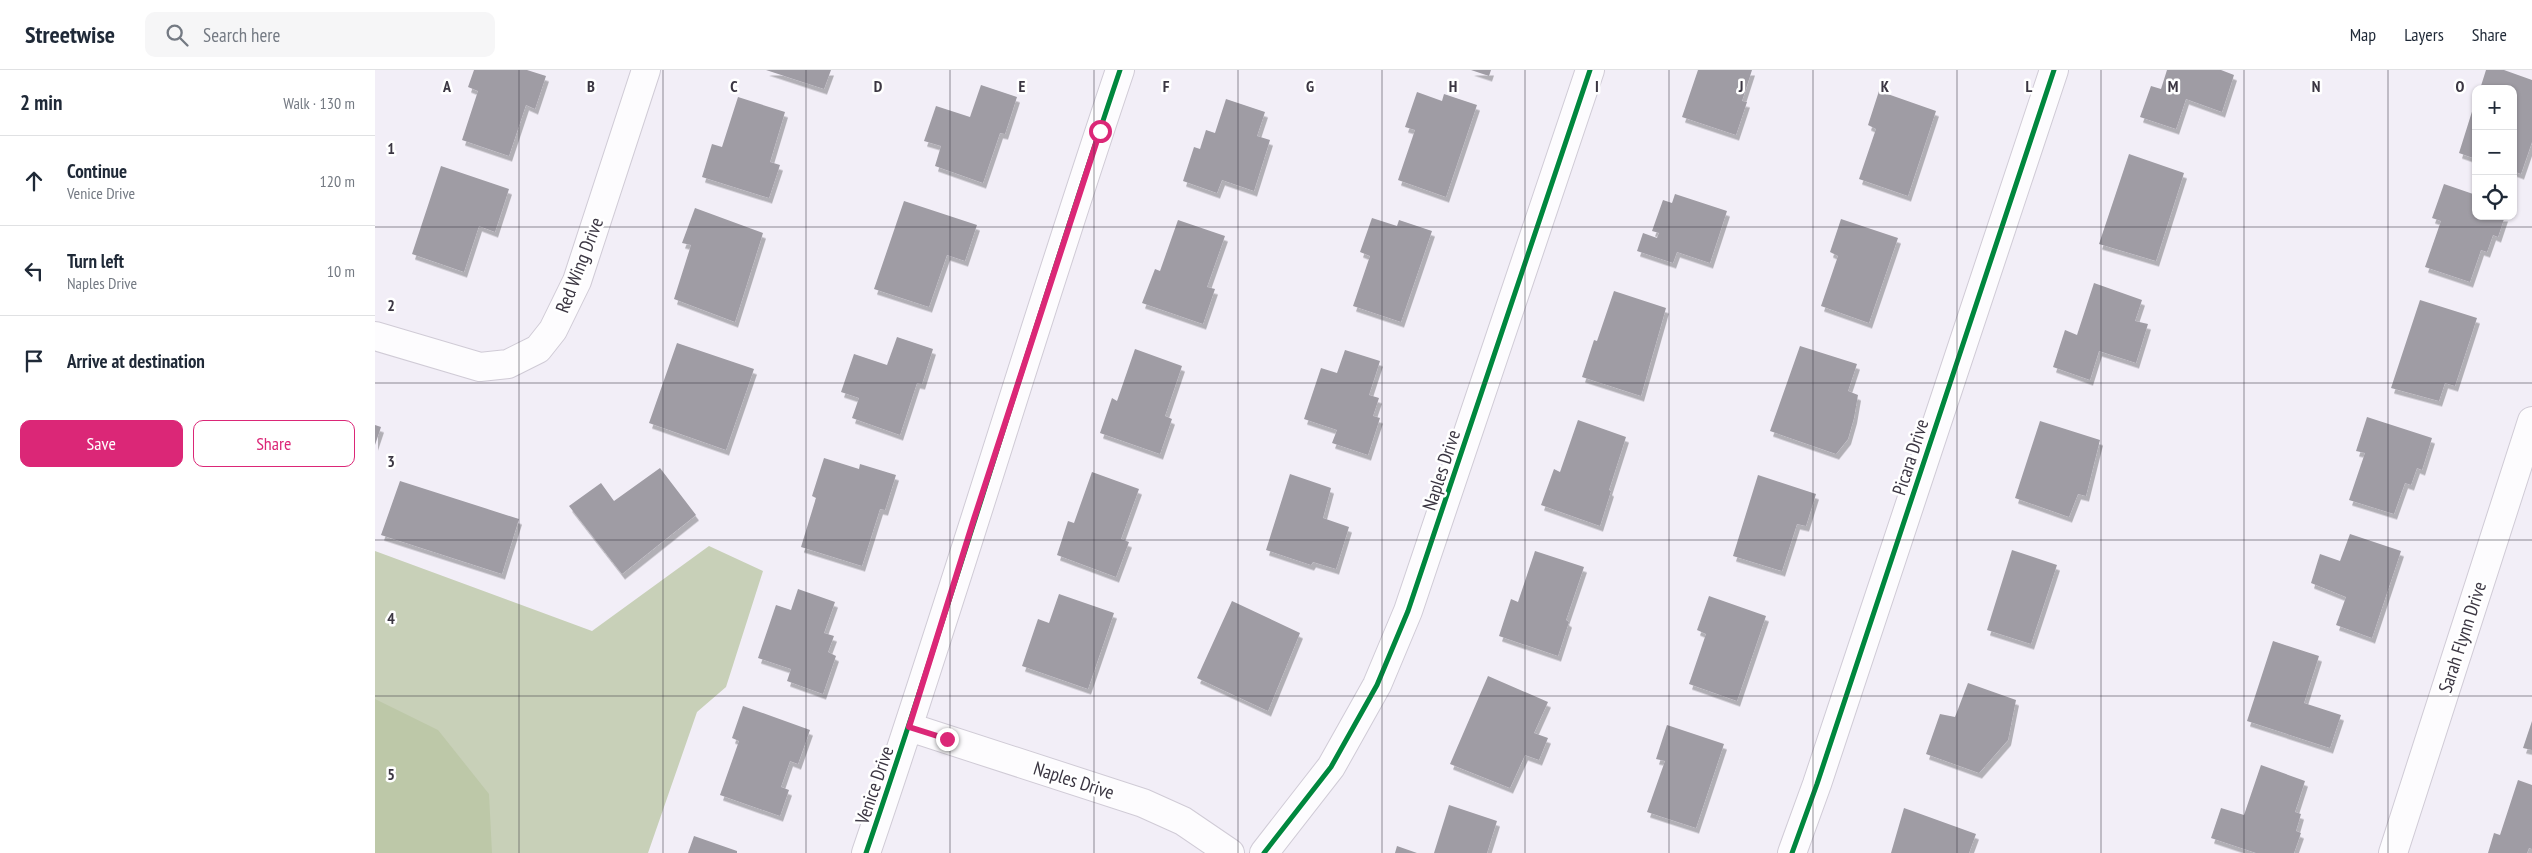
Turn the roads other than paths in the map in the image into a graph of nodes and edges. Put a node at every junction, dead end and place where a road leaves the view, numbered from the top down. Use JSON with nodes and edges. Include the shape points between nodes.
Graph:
{"nodes":[{"id":1,"x":645,"y":70,"type":"edge"},
{"id":2,"x":1120,"y":70,"type":"edge"},
{"id":3,"x":1590,"y":70,"type":"edge"},
{"id":4,"x":2054,"y":70,"type":"edge"},
{"id":5,"x":375,"y":336,"type":"edge"},
{"id":6,"x":2532,"y":420,"type":"edge"},
{"id":7,"x":909,"y":727,"type":"junction"},
{"id":8,"x":866,"y":853,"type":"edge"},
{"id":9,"x":1230,"y":853,"type":"edge"},
{"id":10,"x":1265,"y":853,"type":"edge"},
{"id":11,"x":1792,"y":853,"type":"edge"},
{"id":12,"x":2393,"y":853,"type":"edge"}],
"edges":[{"from":1,"to":5,"type":"street","name":"Red Wing Drive","via":[[577,280],[553,330],[538,349],[508,364],[480,367]]},
{"from":2,"to":7,"type":"street","name":"Venice Drive"},
{"from":3,"to":10,"type":"street","name":"Naples Drive","via":[[1408,611],[1377,685],[1331,767]]},
{"from":4,"to":11,"type":"street","name":"Picara Drive"},
{"from":6,"to":12,"type":"street","name":"Sarah Flynn Drive"},
{"from":7,"to":8,"type":"street","name":"Venice Drive"},
{"from":7,"to":9,"type":"street","name":"Naples Drive","via":[[1143,803],[1183,821]]}]}
